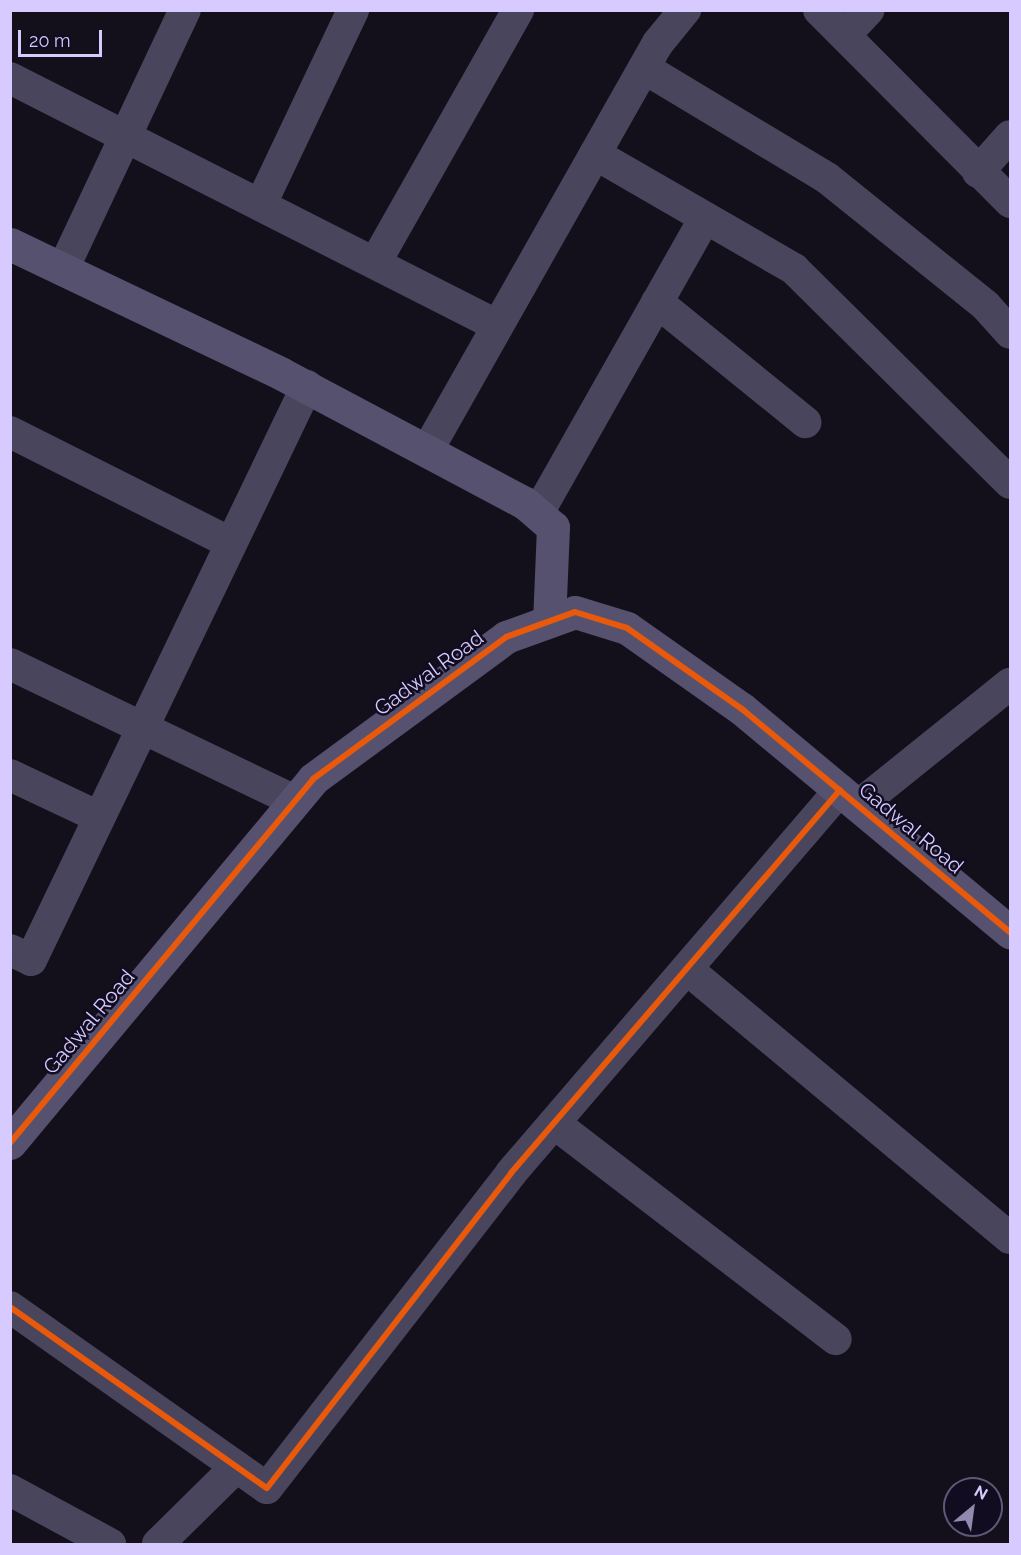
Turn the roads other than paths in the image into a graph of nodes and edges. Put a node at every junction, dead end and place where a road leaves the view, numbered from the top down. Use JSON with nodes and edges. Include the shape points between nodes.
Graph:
{"nodes":[{"id":1,"x":185,"y":10,"type":"edge"},
{"id":2,"x":353,"y":10,"type":"edge"},
{"id":3,"x":518,"y":10,"type":"edge"},
{"id":4,"x":685,"y":10,"type":"edge"},
{"id":5,"x":819,"y":10,"type":"edge"},
{"id":6,"x":868,"y":10,"type":"edge"},
{"id":7,"x":846,"y":34,"type":"junction"},
{"id":8,"x":644,"y":68,"type":"junction"},
{"id":9,"x":10,"y":78,"type":"edge"},
{"id":10,"x":126,"y":135,"type":"junction"},
{"id":11,"x":1011,"y":136,"type":"edge"},
{"id":12,"x":595,"y":154,"type":"junction"},
{"id":13,"x":978,"y":172,"type":"junction"},
{"id":14,"x":1011,"y":202,"type":"edge"},
{"id":15,"x":261,"y":204,"type":"junction"},
{"id":16,"x":705,"y":218,"type":"junction"},
{"id":17,"x":10,"y":244,"type":"edge"},
{"id":18,"x":375,"y":263,"type":"junction"},
{"id":19,"x":63,"y":269,"type":"junction"},
{"id":20,"x":657,"y":302,"type":"junction"},
{"id":21,"x":498,"y":326,"type":"junction"},
{"id":22,"x":1011,"y":333,"type":"edge"},
{"id":23,"x":307,"y":386,"type":"junction"},
{"id":24,"x":805,"y":422,"type":"dead end"},
{"id":25,"x":10,"y":432,"type":"edge"},
{"id":26,"x":427,"y":451,"type":"junction"},
{"id":27,"x":1011,"y":483,"type":"edge"},
{"id":28,"x":538,"y":513,"type":"junction"},
{"id":29,"x":231,"y":543,"type":"junction"},
{"id":30,"x":549,"y":621,"type":"junction"},
{"id":31,"x":10,"y":664,"type":"edge"},
{"id":32,"x":1011,"y":684,"type":"edge"},
{"id":33,"x":142,"y":729,"type":"junction"},
{"id":34,"x":10,"y":775,"type":"edge"},
{"id":35,"x":849,"y":798,"type":"junction"},
{"id":36,"x":295,"y":801,"type":"junction"},
{"id":37,"x":99,"y":817,"type":"junction"},
{"id":38,"x":1011,"y":932,"type":"edge"},
{"id":39,"x":10,"y":950,"type":"edge"},
{"id":40,"x":687,"y":969,"type":"junction"},
{"id":41,"x":554,"y":1123,"type":"junction"},
{"id":42,"x":10,"y":1143,"type":"edge"},
{"id":43,"x":1011,"y":1238,"type":"edge"},
{"id":44,"x":10,"y":1307,"type":"edge"},
{"id":45,"x":837,"y":1338,"type":"dead end"},
{"id":46,"x":236,"y":1467,"type":"junction"},
{"id":47,"x":10,"y":1490,"type":"edge"},
{"id":48,"x":110,"y":1545,"type":"edge"},
{"id":49,"x":158,"y":1545,"type":"edge"}],
"edges":[{"from":1,"to":10,"type":"street"},
{"from":2,"to":15,"type":"street"},
{"from":3,"to":18,"type":"street"},
{"from":4,"to":8,"type":"street"},
{"from":5,"to":7,"type":"street"},
{"from":6,"to":7,"type":"street"},
{"from":7,"to":13,"type":"street"},
{"from":8,"to":12,"type":"street"},
{"from":8,"to":22,"type":"street","via":[[827,178],[986,306]]},
{"from":9,"to":10,"type":"street"},
{"from":10,"to":15,"type":"street"},
{"from":10,"to":19,"type":"street"},
{"from":11,"to":13,"type":"street"},
{"from":12,"to":16,"type":"street"},
{"from":12,"to":21,"type":"street"},
{"from":13,"to":14,"type":"street"},
{"from":15,"to":18,"type":"street"},
{"from":16,"to":20,"type":"street"},
{"from":16,"to":27,"type":"street","via":[[794,269]]},
{"from":17,"to":19,"type":"street"},
{"from":18,"to":21,"type":"street"},
{"from":19,"to":23,"type":"street"},
{"from":20,"to":24,"type":"street"},
{"from":20,"to":28,"type":"street"},
{"from":21,"to":26,"type":"street"},
{"from":23,"to":26,"type":"street"},
{"from":23,"to":29,"type":"street"},
{"from":25,"to":29,"type":"street"},
{"from":26,"to":28,"type":"street"},
{"from":28,"to":30,"type":"street","via":[[553,527]]},
{"from":29,"to":33,"type":"street"},
{"from":30,"to":35,"type":"street","name":"Gadwal Road","via":[[575,612],[627,628],[742,709]]},
{"from":30,"to":36,"type":"street","name":"Gadwal Road","via":[[506,637],[313,778]]},
{"from":31,"to":33,"type":"street"},
{"from":32,"to":35,"type":"street"},
{"from":33,"to":36,"type":"street"},
{"from":33,"to":37,"type":"street"},
{"from":34,"to":37,"type":"street"},
{"from":35,"to":38,"type":"street","name":"Gadwal Road"},
{"from":35,"to":40,"type":"street"},
{"from":36,"to":42,"type":"street","name":"Gadwal Road"},
{"from":37,"to":39,"type":"street","via":[[31,960]]},
{"from":40,"to":41,"type":"street"},
{"from":40,"to":43,"type":"street"},
{"from":41,"to":45,"type":"street"},
{"from":41,"to":46,"type":"street","via":[[267,1488]]},
{"from":44,"to":46,"type":"street"},
{"from":46,"to":49,"type":"street"},
{"from":47,"to":48,"type":"street"}]}
